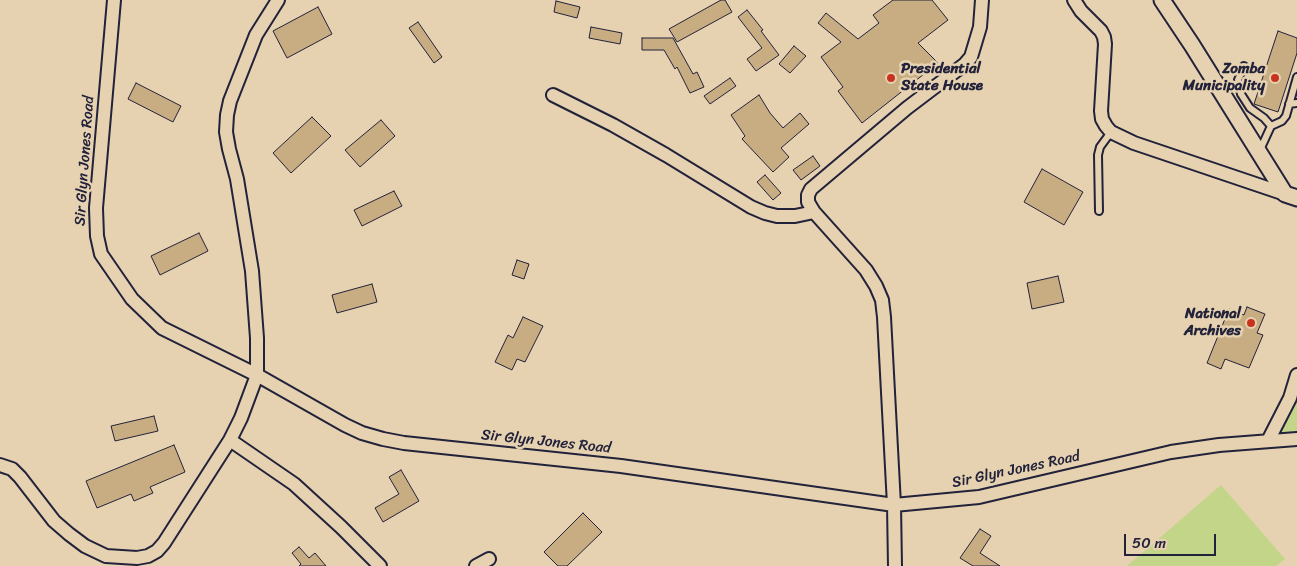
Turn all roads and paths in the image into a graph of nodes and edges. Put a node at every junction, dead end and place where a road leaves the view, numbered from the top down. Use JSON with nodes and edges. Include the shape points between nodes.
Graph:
{"nodes":[{"id":1,"x":114,"y":0,"type":"edge"},
{"id":2,"x":278,"y":0,"type":"edge"},
{"id":3,"x":982,"y":0,"type":"edge"},
{"id":4,"x":1074,"y":0,"type":"edge"},
{"id":5,"x":1162,"y":0,"type":"edge"},
{"id":6,"x":1244,"y":66,"type":"dead end"},
{"id":7,"x":1297,"y":77,"type":"edge"},
{"id":8,"x":553,"y":95,"type":"dead end"},
{"id":9,"x":1289,"y":104,"type":"junction"},
{"id":10,"x":1297,"y":104,"type":"edge"},
{"id":11,"x":1271,"y":126,"type":"junction"},
{"id":12,"x":1112,"y":132,"type":"junction"},
{"id":13,"x":1259,"y":151,"type":"junction"},
{"id":14,"x":1291,"y":196,"type":"edge"},
{"id":15,"x":1099,"y":211,"type":"dead end"},
{"id":16,"x":814,"y":212,"type":"junction"},
{"id":17,"x":257,"y":375,"type":"junction"},
{"id":18,"x":1297,"y":375,"type":"edge"},
{"id":19,"x":1297,"y":438,"type":"edge"},
{"id":20,"x":230,"y":440,"type":"junction"},
{"id":21,"x":1268,"y":441,"type":"junction"},
{"id":22,"x":0,"y":464,"type":"edge"},
{"id":23,"x":894,"y":505,"type":"junction"},
{"id":24,"x":489,"y":559,"type":"dead end"},
{"id":25,"x":380,"y":566,"type":"edge"},
{"id":26,"x":476,"y":566,"type":"edge"},
{"id":27,"x":895,"y":566,"type":"edge"}],
"edges":[{"from":1,"to":17,"type":"street","name":"Sir Glyn Jones Road","via":[[96,208],[101,254],[132,299],[162,328]]},
{"from":2,"to":17,"type":"street","via":[[256,35],[230,100],[226,132],[252,271]]},
{"from":3,"to":16,"type":"street","via":[[980,27],[971,57],[811,189],[808,202]]},
{"from":4,"to":12,"type":"street","via":[[1104,37],[1101,111],[1102,119]]},
{"from":5,"to":13,"type":"street"},
{"from":6,"to":11,"type":"lane","via":[[1238,80],[1241,94],[1250,108]]},
{"from":7,"to":9,"type":"lane"},
{"from":8,"to":16,"type":"street","via":[[614,125],[751,207],[777,216]]},
{"from":9,"to":10,"type":"lane"},
{"from":9,"to":11,"type":"lane","via":[[1282,121]]},
{"from":11,"to":13,"type":"lane"},
{"from":12,"to":14,"type":"street","via":[[1134,144]]},
{"from":12,"to":15,"type":"lane","via":[[1098,155]]},
{"from":13,"to":14,"type":"street"},
{"from":16,"to":23,"type":"street","via":[[866,270],[882,300]]},
{"from":17,"to":20,"type":"street"},
{"from":17,"to":23,"type":"street","name":"Sir Glyn Jones Road","via":[[345,426],[383,440],[621,466]]},
{"from":18,"to":21,"type":"street","via":[[1290,398]]},
{"from":19,"to":21,"type":"street","name":"Sir Glyn Jones Road"},
{"from":20,"to":22,"type":"street","via":[[164,543],[148,556],[137,558],[106,556],[85,546],[54,521],[20,477]]},
{"from":20,"to":25,"type":"street","via":[[294,484]]},
{"from":21,"to":23,"type":"street","name":"Sir Glyn Jones Road","via":[[1171,452],[979,497]]},
{"from":23,"to":27,"type":"street"},
{"from":24,"to":26,"type":"street"}]}
